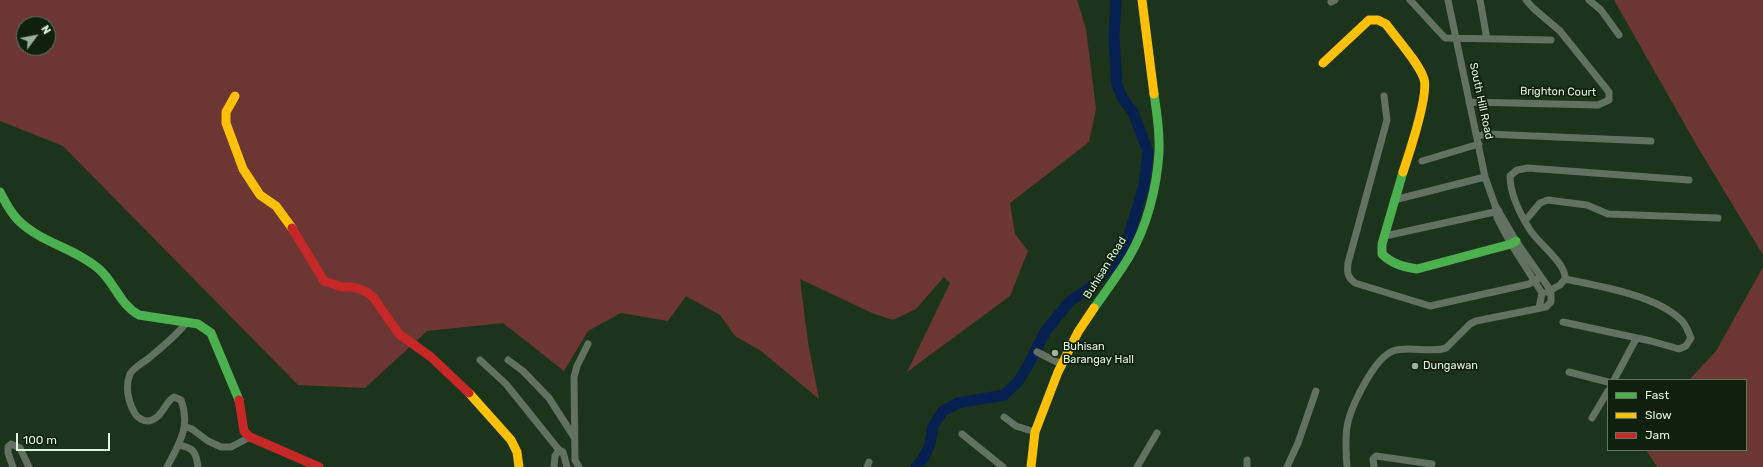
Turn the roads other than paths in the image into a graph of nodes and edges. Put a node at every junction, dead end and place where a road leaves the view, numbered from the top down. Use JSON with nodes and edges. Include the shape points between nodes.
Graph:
{"nodes":[{"id":1,"x":1142,"y":0,"type":"edge"},
{"id":2,"x":1410,"y":0,"type":"edge"},
{"id":3,"x":1448,"y":0,"type":"edge"},
{"id":4,"x":1480,"y":0,"type":"edge"},
{"id":5,"x":1526,"y":0,"type":"edge"},
{"id":6,"x":1589,"y":0,"type":"edge"},
{"id":7,"x":1619,"y":35,"type":"dead end"},
{"id":8,"x":1457,"y":39,"type":"junction"},
{"id":9,"x":1487,"y":39,"type":"junction"},
{"id":10,"x":1551,"y":40,"type":"dead end"},
{"id":11,"x":1324,"y":63,"type":"dead end"},
{"id":12,"x":234,"y":96,"type":"dead end"},
{"id":13,"x":1384,"y":96,"type":"dead end"},
{"id":14,"x":1469,"y":102,"type":"junction"},
{"id":15,"x":1477,"y":136,"type":"junction"},
{"id":16,"x":1651,"y":141,"type":"dead end"},
{"id":17,"x":1479,"y":144,"type":"junction"},
{"id":18,"x":1422,"y":161,"type":"dead end"},
{"id":19,"x":1485,"y":177,"type":"junction"},
{"id":20,"x":1689,"y":180,"type":"dead end"},
{"id":21,"x":0,"y":192,"type":"edge"},
{"id":22,"x":1394,"y":200,"type":"junction"},
{"id":23,"x":1497,"y":210,"type":"junction"},
{"id":24,"x":1718,"y":218,"type":"dead end"},
{"id":25,"x":1525,"y":221,"type":"junction"},
{"id":26,"x":1385,"y":236,"type":"junction"},
{"id":27,"x":1514,"y":243,"type":"junction"},
{"id":28,"x":1538,"y":279,"type":"junction"},
{"id":29,"x":1565,"y":279,"type":"junction"},
{"id":30,"x":1550,"y":291,"type":"junction"},
{"id":31,"x":1542,"y":293,"type":"junction"},
{"id":32,"x":1539,"y":308,"type":"junction"},
{"id":33,"x":187,"y":322,"type":"junction"},
{"id":34,"x":1563,"y":322,"type":"dead end"},
{"id":35,"x":1636,"y":339,"type":"junction"},
{"id":36,"x":588,"y":344,"type":"dead end"},
{"id":37,"x":1036,"y":352,"type":"dead end"},
{"id":38,"x":480,"y":360,"type":"dead end"},
{"id":39,"x":508,"y":360,"type":"dead end"},
{"id":40,"x":1061,"y":364,"type":"junction"},
{"id":41,"x":1569,"y":372,"type":"dead end"},
{"id":42,"x":1615,"y":379,"type":"edge"},
{"id":43,"x":1607,"y":382,"type":"edge"},
{"id":44,"x":1316,"y":392,"type":"dead end"},
{"id":45,"x":1607,"y":393,"type":"edge"},
{"id":46,"x":1004,"y":417,"type":"dead end"},
{"id":47,"x":1592,"y":418,"type":"dead end"},
{"id":48,"x":186,"y":428,"type":"junction"},
{"id":49,"x":1036,"y":432,"type":"junction"},
{"id":50,"x":1157,"y":433,"type":"dead end"},
{"id":51,"x":962,"y":434,"type":"dead end"},
{"id":52,"x":250,"y":437,"type":"junction"},
{"id":53,"x":574,"y":438,"type":"junction"},
{"id":54,"x":179,"y":445,"type":"junction"},
{"id":55,"x":559,"y":450,"type":"junction"},
{"id":56,"x":1432,"y":464,"type":"dead end"},
{"id":57,"x":13,"y":467,"type":"edge"},
{"id":58,"x":29,"y":467,"type":"edge"},
{"id":59,"x":167,"y":467,"type":"edge"},
{"id":60,"x":198,"y":467,"type":"edge"},
{"id":61,"x":319,"y":467,"type":"edge"},
{"id":62,"x":519,"y":467,"type":"edge"},
{"id":63,"x":554,"y":467,"type":"edge"},
{"id":64,"x":567,"y":467,"type":"edge"},
{"id":65,"x":580,"y":467,"type":"edge"},
{"id":66,"x":1003,"y":467,"type":"edge"},
{"id":67,"x":1031,"y":467,"type":"edge"},
{"id":68,"x":1137,"y":467,"type":"edge"},
{"id":69,"x":1288,"y":467,"type":"edge"},
{"id":70,"x":1347,"y":467,"type":"edge"},
{"id":71,"x":1374,"y":467,"type":"edge"}],
"edges":[{"from":1,"to":40,"type":"street","name":"Buhisan Road","via":[[1158,123],[1159,151],[1156,177],[1140,235],[1129,257],[1078,332]]},
{"from":2,"to":8,"type":"street","via":[[1445,38]]},
{"from":3,"to":8,"type":"street","name":"South Hill Road"},
{"from":4,"to":9,"type":"street"},
{"from":5,"to":14,"type":"street","name":"Brighton Court","via":[[1560,31],[1609,92],[1609,100],[1598,105]]},
{"from":6,"to":7,"type":"street","via":[[1601,10]]},
{"from":8,"to":9,"type":"street"},
{"from":8,"to":14,"type":"street","name":"South Hill Road"},
{"from":9,"to":10,"type":"street"},
{"from":11,"to":22,"type":"street","via":[[1369,20],[1378,20],[1386,24],[1420,70],[1425,81],[1421,112]]},
{"from":12,"to":62,"type":"street","via":[[226,112],[226,123],[243,169],[260,195],[276,206],[297,235],[314,268],[324,281],[342,287],[353,287],[373,296],[399,334],[431,357],[511,440],[517,452]]},
{"from":13,"to":28,"type":"street","via":[[1387,120],[1348,263],[1350,280],[1430,306]]},
{"from":14,"to":15,"type":"street","name":"South Hill Road"},
{"from":15,"to":16,"type":"street","via":[[1488,134]]},
{"from":15,"to":17,"type":"street","name":"South Hill Road"},
{"from":17,"to":18,"type":"street"},
{"from":17,"to":19,"type":"street","name":"South Hill Road"},
{"from":19,"to":22,"type":"street"},
{"from":19,"to":23,"type":"street","name":"South Hill Road"},
{"from":20,"to":25,"type":"street","via":[[1528,168],[1517,170],[1510,176],[1510,190]]},
{"from":21,"to":33,"type":"street","via":[[5,206],[25,227],[100,269],[131,312]]},
{"from":22,"to":26,"type":"street"},
{"from":23,"to":26,"type":"street"},
{"from":23,"to":27,"type":"street","name":"South Hill Road"},
{"from":24,"to":25,"type":"street","via":[[1608,214],[1587,205],[1548,200],[1540,203]]},
{"from":25,"to":29,"type":"street","via":[[1530,231],[1564,270]]},
{"from":26,"to":27,"type":"street","via":[[1382,249],[1384,257],[1413,269]]},
{"from":27,"to":28,"type":"street","name":"South Hill Road"},
{"from":28,"to":30,"type":"street","name":"South Hill Road"},
{"from":28,"to":31,"type":"street","name":"South Hill Road"},
{"from":29,"to":30,"type":"street"},
{"from":29,"to":35,"type":"street","via":[[1641,298],[1663,307],[1681,319],[1691,338],[1686,346],[1678,350],[1652,341]]},
{"from":30,"to":31,"type":"street"},
{"from":30,"to":32,"type":"street","via":[[1551,302]]},
{"from":31,"to":32,"type":"street"},
{"from":32,"to":70,"type":"street","via":[[1476,321],[1442,350],[1396,350],[1384,357],[1374,368],[1351,413],[1347,428]]},
{"from":33,"to":48,"type":"street","via":[[134,369],[127,384],[127,394],[135,414],[144,421],[156,418],[174,397],[181,400],[184,407]]},
{"from":33,"to":52,"type":"street","via":[[198,324],[211,333],[216,342],[239,398],[244,431]]},
{"from":34,"to":35,"type":"street"},
{"from":35,"to":42,"type":"street"},
{"from":36,"to":53,"type":"street","via":[[574,377]]},
{"from":37,"to":40,"type":"street"},
{"from":38,"to":55,"type":"street","via":[[506,384]]},
{"from":39,"to":53,"type":"street","via":[[523,371],[549,398]]},
{"from":40,"to":49,"type":"street","name":"Buhisan Road"},
{"from":41,"to":43,"type":"street"},
{"from":44,"to":69,"type":"street"},
{"from":45,"to":47,"type":"street"},
{"from":46,"to":49,"type":"street","via":[[1016,426]]},
{"from":48,"to":52,"type":"street","via":[[221,447],[232,447]]},
{"from":48,"to":54,"type":"street"},
{"from":49,"to":67,"type":"street","name":"Buhisan Road"},
{"from":50,"to":68,"type":"street"},
{"from":51,"to":66,"type":"street"},
{"from":52,"to":61,"type":"street"},
{"from":53,"to":65,"type":"street","via":[[575,460]]},
{"from":54,"to":59,"type":"street"},
{"from":54,"to":60,"type":"street","via":[[194,451]]},
{"from":55,"to":63,"type":"street","via":[[555,456]]},
{"from":55,"to":64,"type":"street","via":[[563,452]]},
{"from":56,"to":71,"type":"street","via":[[1376,456],[1373,459]]},
{"from":57,"to":58,"type":"street","via":[[8,453],[11,444],[20,448]]}]}
